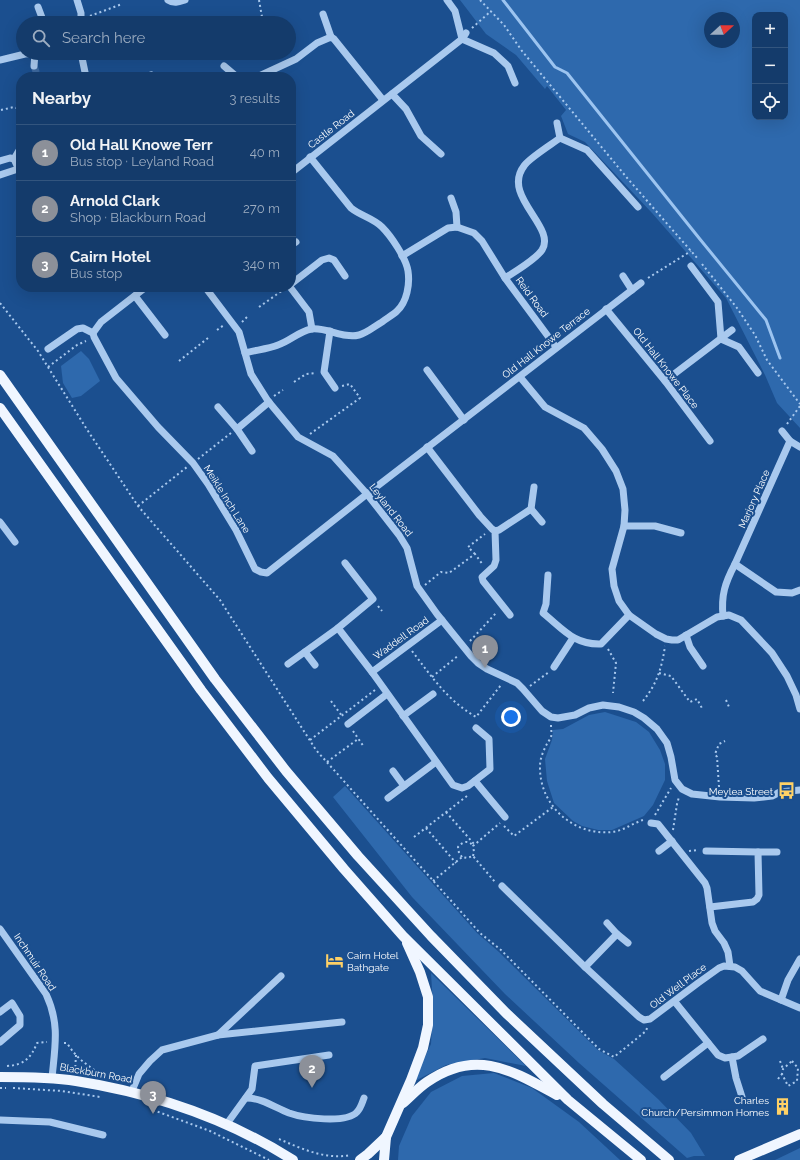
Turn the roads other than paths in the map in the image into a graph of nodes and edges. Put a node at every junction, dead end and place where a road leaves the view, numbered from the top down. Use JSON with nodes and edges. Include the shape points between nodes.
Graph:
{"nodes":[{"id":1,"x":77,"y":0,"type":"edge"},
{"id":2,"x":168,"y":0,"type":"edge"},
{"id":3,"x":185,"y":0,"type":"edge"},
{"id":4,"x":447,"y":0,"type":"edge"},
{"id":5,"x":38,"y":7,"type":"dead end"},
{"id":6,"x":323,"y":14,"type":"dead end"},
{"id":7,"x":41,"y":16,"type":"edge"},
{"id":8,"x":81,"y":16,"type":"edge"},
{"id":9,"x":466,"y":33,"type":"road end"},
{"id":10,"x":331,"y":37,"type":"junction"},
{"id":11,"x":462,"y":39,"type":"junction"},
{"id":12,"x":16,"y":56,"type":"edge"},
{"id":13,"x":296,"y":59,"type":"edge"},
{"id":14,"x":0,"y":60,"type":"edge"},
{"id":15,"x":35,"y":60,"type":"edge"},
{"id":16,"x":82,"y":60,"type":"edge"},
{"id":17,"x":294,"y":60,"type":"edge"},
{"id":18,"x":34,"y":66,"type":"tunnel mouth"},
{"id":19,"x":224,"y":66,"type":"dead end"},
{"id":20,"x":85,"y":72,"type":"edge"},
{"id":21,"x":231,"y":72,"type":"edge"},
{"id":22,"x":268,"y":72,"type":"edge"},
{"id":23,"x":515,"y":83,"type":"dead end"},
{"id":24,"x":392,"y":94,"type":"junction"},
{"id":25,"x":384,"y":100,"type":"junction"},
{"id":26,"x":557,"y":123,"type":"dead end"},
{"id":27,"x":560,"y":138,"type":"junction"},
{"id":28,"x":441,"y":154,"type":"dead end"},
{"id":29,"x":16,"y":156,"type":"edge"},
{"id":30,"x":310,"y":157,"type":"junction"},
{"id":31,"x":14,"y":159,"type":"junction"},
{"id":32,"x":0,"y":161,"type":"edge"},
{"id":33,"x":16,"y":163,"type":"edge"},
{"id":34,"x":296,"y":169,"type":"edge"},
{"id":35,"x":16,"y":172,"type":"edge"},
{"id":36,"x":0,"y":175,"type":"edge"},
{"id":37,"x":451,"y":198,"type":"dead end"},
{"id":38,"x":638,"y":207,"type":"dead end"},
{"id":39,"x":457,"y":227,"type":"junction"},
{"id":40,"x":402,"y":256,"type":"junction"},
{"id":41,"x":691,"y":266,"type":"dead end"},
{"id":42,"x":345,"y":276,"type":"dead end"},
{"id":43,"x":623,"y":276,"type":"dead end"},
{"id":44,"x":506,"y":278,"type":"junction"},
{"id":45,"x":296,"y":280,"type":"edge"},
{"id":46,"x":641,"y":283,"type":"road end"},
{"id":47,"x":632,"y":290,"type":"junction"},
{"id":48,"x":140,"y":292,"type":"edge"},
{"id":49,"x":209,"y":292,"type":"edge"},
{"id":50,"x":292,"y":292,"type":"edge"},
{"id":51,"x":135,"y":296,"type":"junction"},
{"id":52,"x":606,"y":309,"type":"junction"},
{"id":53,"x":312,"y":329,"type":"junction"},
{"id":54,"x":732,"y":330,"type":"dead end"},
{"id":55,"x":330,"y":332,"type":"junction"},
{"id":56,"x":93,"y":335,"type":"junction"},
{"id":57,"x":165,"y":335,"type":"dead end"},
{"id":58,"x":721,"y":339,"type":"junction"},
{"id":59,"x":556,"y":347,"type":"junction"},
{"id":60,"x":48,"y":349,"type":"dead end"},
{"id":61,"x":245,"y":353,"type":"junction"},
{"id":62,"x":426,"y":370,"type":"dead end"},
{"id":63,"x":758,"y":373,"type":"dead end"},
{"id":64,"x":0,"y":375,"type":"edge"},
{"id":65,"x":520,"y":377,"type":"junction"},
{"id":66,"x":664,"y":381,"type":"junction"},
{"id":67,"x":335,"y":388,"type":"road end"},
{"id":68,"x":269,"y":402,"type":"junction"},
{"id":69,"x":0,"y":408,"type":"edge"},
{"id":70,"x":218,"y":408,"type":"dead end"},
{"id":71,"x":464,"y":420,"type":"junction"},
{"id":72,"x":237,"y":429,"type":"junction"},
{"id":73,"x":782,"y":431,"type":"road end"},
{"id":74,"x":710,"y":441,"type":"dead end"},
{"id":75,"x":790,"y":441,"type":"junction"},
{"id":76,"x":800,"y":447,"type":"edge"},
{"id":77,"x":427,"y":448,"type":"junction"},
{"id":78,"x":252,"y":451,"type":"dead end"},
{"id":79,"x":534,"y":487,"type":"dead end"},
{"id":80,"x":367,"y":494,"type":"junction"},
{"id":81,"x":531,"y":509,"type":"junction"},
{"id":82,"x":0,"y":522,"type":"edge"},
{"id":83,"x":542,"y":522,"type":"dead end"},
{"id":84,"x":624,"y":526,"type":"junction"},
{"id":85,"x":493,"y":530,"type":"junction"},
{"id":86,"x":681,"y":533,"type":"dead end"},
{"id":87,"x":15,"y":542,"type":"dead end"},
{"id":88,"x":345,"y":563,"type":"dead end"},
{"id":89,"x":735,"y":564,"type":"junction"},
{"id":90,"x":548,"y":575,"type":"dead end"},
{"id":91,"x":800,"y":590,"type":"edge"},
{"id":92,"x":510,"y":615,"type":"dead end"},
{"id":93,"x":628,"y":615,"type":"junction"},
{"id":94,"x":723,"y":616,"type":"junction"},
{"id":95,"x":442,"y":620,"type":"junction"},
{"id":96,"x":338,"y":628,"type":"junction"},
{"id":97,"x":686,"y":635,"type":"junction"},
{"id":98,"x":573,"y":638,"type":"junction"},
{"id":99,"x":305,"y":652,"type":"junction"},
{"id":100,"x":288,"y":664,"type":"dead end"},
{"id":101,"x":315,"y":665,"type":"dead end"},
{"id":102,"x":703,"y":666,"type":"dead end"},
{"id":103,"x":554,"y":668,"type":"road end"},
{"id":104,"x":372,"y":672,"type":"junction"},
{"id":105,"x":387,"y":694,"type":"junction"},
{"id":106,"x":433,"y":694,"type":"dead end"},
{"id":107,"x":798,"y":695,"type":"edge"},
{"id":108,"x":800,"y":709,"type":"edge"},
{"id":109,"x":403,"y":716,"type":"junction"},
{"id":110,"x":348,"y":724,"type":"dead end"},
{"id":111,"x":476,"y":728,"type":"dead end"},
{"id":112,"x":436,"y":762,"type":"junction"},
{"id":113,"x":393,"y":771,"type":"dead end"},
{"id":114,"x":475,"y":780,"type":"junction"},
{"id":115,"x":404,"y":786,"type":"junction"},
{"id":116,"x":800,"y":790,"type":"edge"},
{"id":117,"x":388,"y":798,"type":"dead end"},
{"id":118,"x":505,"y":817,"type":"dead end"},
{"id":119,"x":651,"y":822,"type":"road end"},
{"id":120,"x":672,"y":841,"type":"junction"},
{"id":121,"x":658,"y":851,"type":"dead end"},
{"id":122,"x":706,"y":851,"type":"road end"},
{"id":123,"x":758,"y":852,"type":"junction"},
{"id":124,"x":777,"y":852,"type":"dead end"},
{"id":125,"x":502,"y":886,"type":"road end"},
{"id":126,"x":710,"y":907,"type":"junction"},
{"id":127,"x":607,"y":923,"type":"dead end"},
{"id":128,"x":0,"y":929,"type":"edge"},
{"id":129,"x":617,"y":934,"type":"junction"},
{"id":130,"x":403,"y":936,"type":"junction"},
{"id":131,"x":628,"y":943,"type":"dead end"},
{"id":132,"x":800,"y":959,"type":"edge"},
{"id":133,"x":730,"y":966,"type":"junction"},
{"id":134,"x":585,"y":967,"type":"junction"},
{"id":135,"x":281,"y":976,"type":"dead end"},
{"id":136,"x":781,"y":1000,"type":"junction"},
{"id":137,"x":675,"y":1002,"type":"junction"},
{"id":138,"x":800,"y":1008,"type":"edge"},
{"id":139,"x":0,"y":1012,"type":"edge"},
{"id":140,"x":342,"y":1022,"type":"dead end"},
{"id":141,"x":218,"y":1035,"type":"junction"},
{"id":142,"x":763,"y":1039,"type":"dead end"},
{"id":143,"x":0,"y":1042,"type":"edge"},
{"id":144,"x":708,"y":1043,"type":"junction"},
{"id":145,"x":329,"y":1055,"type":"dead end"},
{"id":146,"x":732,"y":1057,"type":"junction"},
{"id":147,"x":0,"y":1077,"type":"edge"},
{"id":148,"x":52,"y":1078,"type":"junction"},
{"id":149,"x":664,"y":1078,"type":"dead end"},
{"id":150,"x":132,"y":1091,"type":"junction"},
{"id":151,"x":246,"y":1098,"type":"junction"},
{"id":152,"x":364,"y":1098,"type":"dead end"},
{"id":153,"x":568,"y":1100,"type":"junction"},
{"id":154,"x":743,"y":1100,"type":"dead end"},
{"id":155,"x":401,"y":1105,"type":"junction"},
{"id":156,"x":0,"y":1120,"type":"edge"},
{"id":157,"x":226,"y":1125,"type":"junction"},
{"id":158,"x":800,"y":1134,"type":"edge"},
{"id":159,"x":103,"y":1135,"type":"dead end"},
{"id":160,"x":386,"y":1137,"type":"junction"},
{"id":161,"x":293,"y":1160,"type":"edge"},
{"id":162,"x":360,"y":1160,"type":"edge"},
{"id":163,"x":384,"y":1160,"type":"edge"},
{"id":164,"x":641,"y":1160,"type":"edge"},
{"id":165,"x":669,"y":1160,"type":"edge"},
{"id":166,"x":739,"y":1160,"type":"edge"}],
"edges":[{"from":1,"to":8,"type":"street"},
{"from":2,"to":3,"type":"street"},
{"from":4,"to":11,"type":"street","via":[[455,11]]},
{"from":5,"to":7,"type":"street"},
{"from":6,"to":10,"type":"street"},
{"from":9,"to":11,"type":"street","name":"Castle Road"},
{"from":10,"to":13,"type":"street","via":[[317,43]]},
{"from":10,"to":25,"type":"street"},
{"from":11,"to":23,"type":"street","via":[[494,53],[508,66]]},
{"from":11,"to":24,"type":"street","name":"Castle Road"},
{"from":12,"to":14,"type":"street"},
{"from":15,"to":18,"type":"street"},
{"from":16,"to":20,"type":"street"},
{"from":17,"to":22,"type":"street"},
{"from":19,"to":21,"type":"street"},
{"from":24,"to":25,"type":"street","name":"Castle Road"},
{"from":24,"to":28,"type":"street","via":[[406,109],[422,136]]},
{"from":25,"to":30,"type":"street","name":"Castle Road"},
{"from":26,"to":27,"type":"street"},
{"from":27,"to":38,"type":"street","via":[[587,150]]},
{"from":27,"to":44,"type":"street","name":"Reid Road","via":[[524,165],[520,174],[521,194],[541,228],[544,245],[536,256]]},
{"from":29,"to":31,"type":"street"},
{"from":30,"to":34,"type":"street","name":"Castle Road"},
{"from":30,"to":40,"type":"street","via":[[351,208],[373,219],[382,227]]},
{"from":31,"to":32,"type":"street"},
{"from":31,"to":33,"type":"street"},
{"from":35,"to":36,"type":"street"},
{"from":37,"to":39,"type":"street","via":[[456,212]]},
{"from":39,"to":40,"type":"street","via":[[448,228]]},
{"from":39,"to":44,"type":"street","name":"Reid Road","via":[[474,233],[482,241]]},
{"from":40,"to":55,"type":"street","via":[[408,270],[408,287],[405,299],[398,310],[360,335]]},
{"from":41,"to":58,"type":"street","via":[[718,302]]},
{"from":42,"to":45,"type":"street","via":[[334,260],[329,258],[322,260]]},
{"from":43,"to":47,"type":"street"},
{"from":44,"to":59,"type":"street","name":"Reid Road"},
{"from":46,"to":47,"type":"street","name":"Old Hall Knowe Terrace"},
{"from":47,"to":52,"type":"street","name":"Old Hall Knowe Terrace"},
{"from":48,"to":51,"type":"street"},
{"from":49,"to":61,"type":"street","name":"Leyland Road","via":[[240,332]]},
{"from":50,"to":53,"type":"street","via":[[308,312]]},
{"from":51,"to":56,"type":"street","via":[[101,322]]},
{"from":51,"to":57,"type":"street"},
{"from":52,"to":59,"type":"street","name":"Old Hall Knowe Terrace"},
{"from":52,"to":66,"type":"street","name":"Old Hall Knowe Place"},
{"from":53,"to":55,"type":"street"},
{"from":53,"to":61,"type":"street","via":[[300,332],[279,345]]},
{"from":54,"to":58,"type":"street"},
{"from":55,"to":67,"type":"street","via":[[324,372]]},
{"from":56,"to":60,"type":"street","via":[[83,328],[76,329]]},
{"from":56,"to":80,"type":"street","name":"Meikle Inch Lane","via":[[116,378],[193,463],[208,484],[255,569],[267,573]]},
{"from":58,"to":63,"type":"street","via":[[739,347]]},
{"from":58,"to":66,"type":"street"},
{"from":59,"to":65,"type":"street","name":"Old Hall Knowe Terrace"},
{"from":61,"to":68,"type":"street","name":"Leyland Road","via":[[251,374]]},
{"from":62,"to":71,"type":"street"},
{"from":64,"to":165,"type":"main road","via":[[216,679],[286,771],[358,856],[506,1013],[603,1104]]},
{"from":65,"to":71,"type":"street","name":"Old Hall Knowe Terrace"},
{"from":65,"to":84,"type":"street","via":[[545,407],[584,428],[602,449],[616,471],[623,489]]},
{"from":66,"to":74,"type":"street","name":"Old Hall Knowe Place"},
{"from":68,"to":72,"type":"street"},
{"from":68,"to":80,"type":"street","name":"Leyland Road","via":[[302,440],[333,456]]},
{"from":69,"to":130,"type":"main road","via":[[234,734],[344,869]]},
{"from":70,"to":72,"type":"street"},
{"from":71,"to":77,"type":"street","name":"Old Hall Knowe Terrace"},
{"from":72,"to":78,"type":"street"},
{"from":73,"to":75,"type":"street"},
{"from":75,"to":76,"type":"street"},
{"from":75,"to":89,"type":"street","name":"Marjory Place"},
{"from":77,"to":80,"type":"street","name":"Old Hall Knowe Terrace"},
{"from":77,"to":85,"type":"street"},
{"from":79,"to":81,"type":"street"},
{"from":80,"to":95,"type":"street","name":"Leyland Road","via":[[407,548],[419,589]]},
{"from":81,"to":83,"type":"street"},
{"from":81,"to":85,"type":"street","via":[[499,530]]},
{"from":82,"to":87,"type":"street"},
{"from":84,"to":86,"type":"street","via":[[655,526]]},
{"from":84,"to":93,"type":"street","via":[[612,569],[619,602]]},
{"from":85,"to":92,"type":"street","via":[[496,560],[494,566],[482,577],[482,581]]},
{"from":88,"to":96,"type":"street","via":[[373,599]]},
{"from":89,"to":91,"type":"street","via":[[776,592],[792,593]]},
{"from":89,"to":94,"type":"street","name":"Marjory Place","via":[[723,591]]},
{"from":90,"to":98,"type":"street","via":[[543,613]]},
{"from":93,"to":97,"type":"street","via":[[666,639],[678,640]]},
{"from":93,"to":98,"type":"street","via":[[601,644],[589,644]]},
{"from":94,"to":97,"type":"street"},
{"from":94,"to":107,"type":"street","via":[[735,617],[746,624],[772,653]]},
{"from":95,"to":104,"type":"street","name":"Waddell Road"},
{"from":95,"to":116,"type":"street","name":"Leyland Road","via":[[478,663],[517,683],[550,717],[575,715],[603,705],[634,712],[652,724],[666,742],[675,780],[682,789],[692,794],[720,798],[754,798]]},
{"from":96,"to":99,"type":"street"},
{"from":96,"to":104,"type":"street","name":"Waddell Road"},
{"from":97,"to":102,"type":"street","via":[[690,647]]},
{"from":98,"to":103,"type":"street"},
{"from":99,"to":100,"type":"street"},
{"from":99,"to":101,"type":"street"},
{"from":104,"to":105,"type":"street","name":"Waddell Road"},
{"from":105,"to":109,"type":"street","name":"Waddell Road"},
{"from":105,"to":110,"type":"street"},
{"from":106,"to":109,"type":"street"},
{"from":107,"to":108,"type":"street"},
{"from":109,"to":112,"type":"street","name":"Waddell Road"},
{"from":111,"to":114,"type":"street","via":[[489,739],[490,769]]},
{"from":112,"to":114,"type":"street","name":"Waddell Road","via":[[453,785],[462,788]]},
{"from":112,"to":115,"type":"street"},
{"from":113,"to":115,"type":"street"},
{"from":114,"to":118,"type":"street"},
{"from":115,"to":117,"type":"street"},
{"from":119,"to":120,"type":"street","via":[[658,824]]},
{"from":120,"to":121,"type":"street"},
{"from":120,"to":126,"type":"street","via":[[705,883]]},
{"from":122,"to":123,"type":"street"},
{"from":123,"to":124,"type":"street"},
{"from":123,"to":126,"type":"street","via":[[757,899],[753,902]]},
{"from":125,"to":134,"type":"street","name":"Old Well Place"},
{"from":126,"to":133,"type":"street","via":[[715,931],[728,952]]},
{"from":127,"to":129,"type":"street"},
{"from":128,"to":148,"type":"street","name":"Inchmuir Road","via":[[52,1006],[56,1042]]},
{"from":129,"to":131,"type":"street"},
{"from":129,"to":134,"type":"street"},
{"from":130,"to":153,"type":"main road"},
{"from":130,"to":155,"type":"main road","via":[[420,972],[428,997],[428,1025],[423,1048]]},
{"from":132,"to":136,"type":"street","via":[[788,980]]},
{"from":133,"to":136,"type":"street","via":[[742,971],[760,992]]},
{"from":133,"to":137,"type":"street","name":"Old Well Place","via":[[719,968]]},
{"from":134,"to":137,"type":"street","name":"Old Well Place","via":[[644,1020],[650,1019]]},
{"from":135,"to":141,"type":"street"},
{"from":136,"to":138,"type":"street"},
{"from":137,"to":144,"type":"street"},
{"from":139,"to":143,"type":"street","via":[[12,1003],[20,1016],[20,1026]]},
{"from":140,"to":141,"type":"street"},
{"from":141,"to":150,"type":"street","via":[[162,1050],[139,1074]]},
{"from":142,"to":146,"type":"street","via":[[738,1056]]},
{"from":144,"to":146,"type":"street","via":[[718,1055]]},
{"from":144,"to":149,"type":"street"},
{"from":145,"to":151,"type":"street","via":[[255,1066],[252,1089]]},
{"from":146,"to":154,"type":"street"},
{"from":147,"to":148,"type":"main road","name":"Blackburn Road"},
{"from":148,"to":150,"type":"main road","name":"Blackburn Road"},
{"from":150,"to":157,"type":"main road","name":"Blackburn Road"},
{"from":151,"to":152,"type":"street","via":[[265,1101],[289,1113],[321,1120],[353,1115],[360,1109]]},
{"from":151,"to":157,"type":"street"},
{"from":153,"to":155,"type":"main road","via":[[519,1074],[499,1066],[479,1064],[443,1073],[426,1083]]},
{"from":153,"to":164,"type":"main road"},
{"from":155,"to":160,"type":"main road"},
{"from":156,"to":159,"type":"street","via":[[50,1122]]},
{"from":157,"to":161,"type":"main road","name":"Blackburn Road","via":[[275,1148]]},
{"from":158,"to":166,"type":"main road"},
{"from":160,"to":162,"type":"main road"},
{"from":160,"to":163,"type":"main road"}]}
